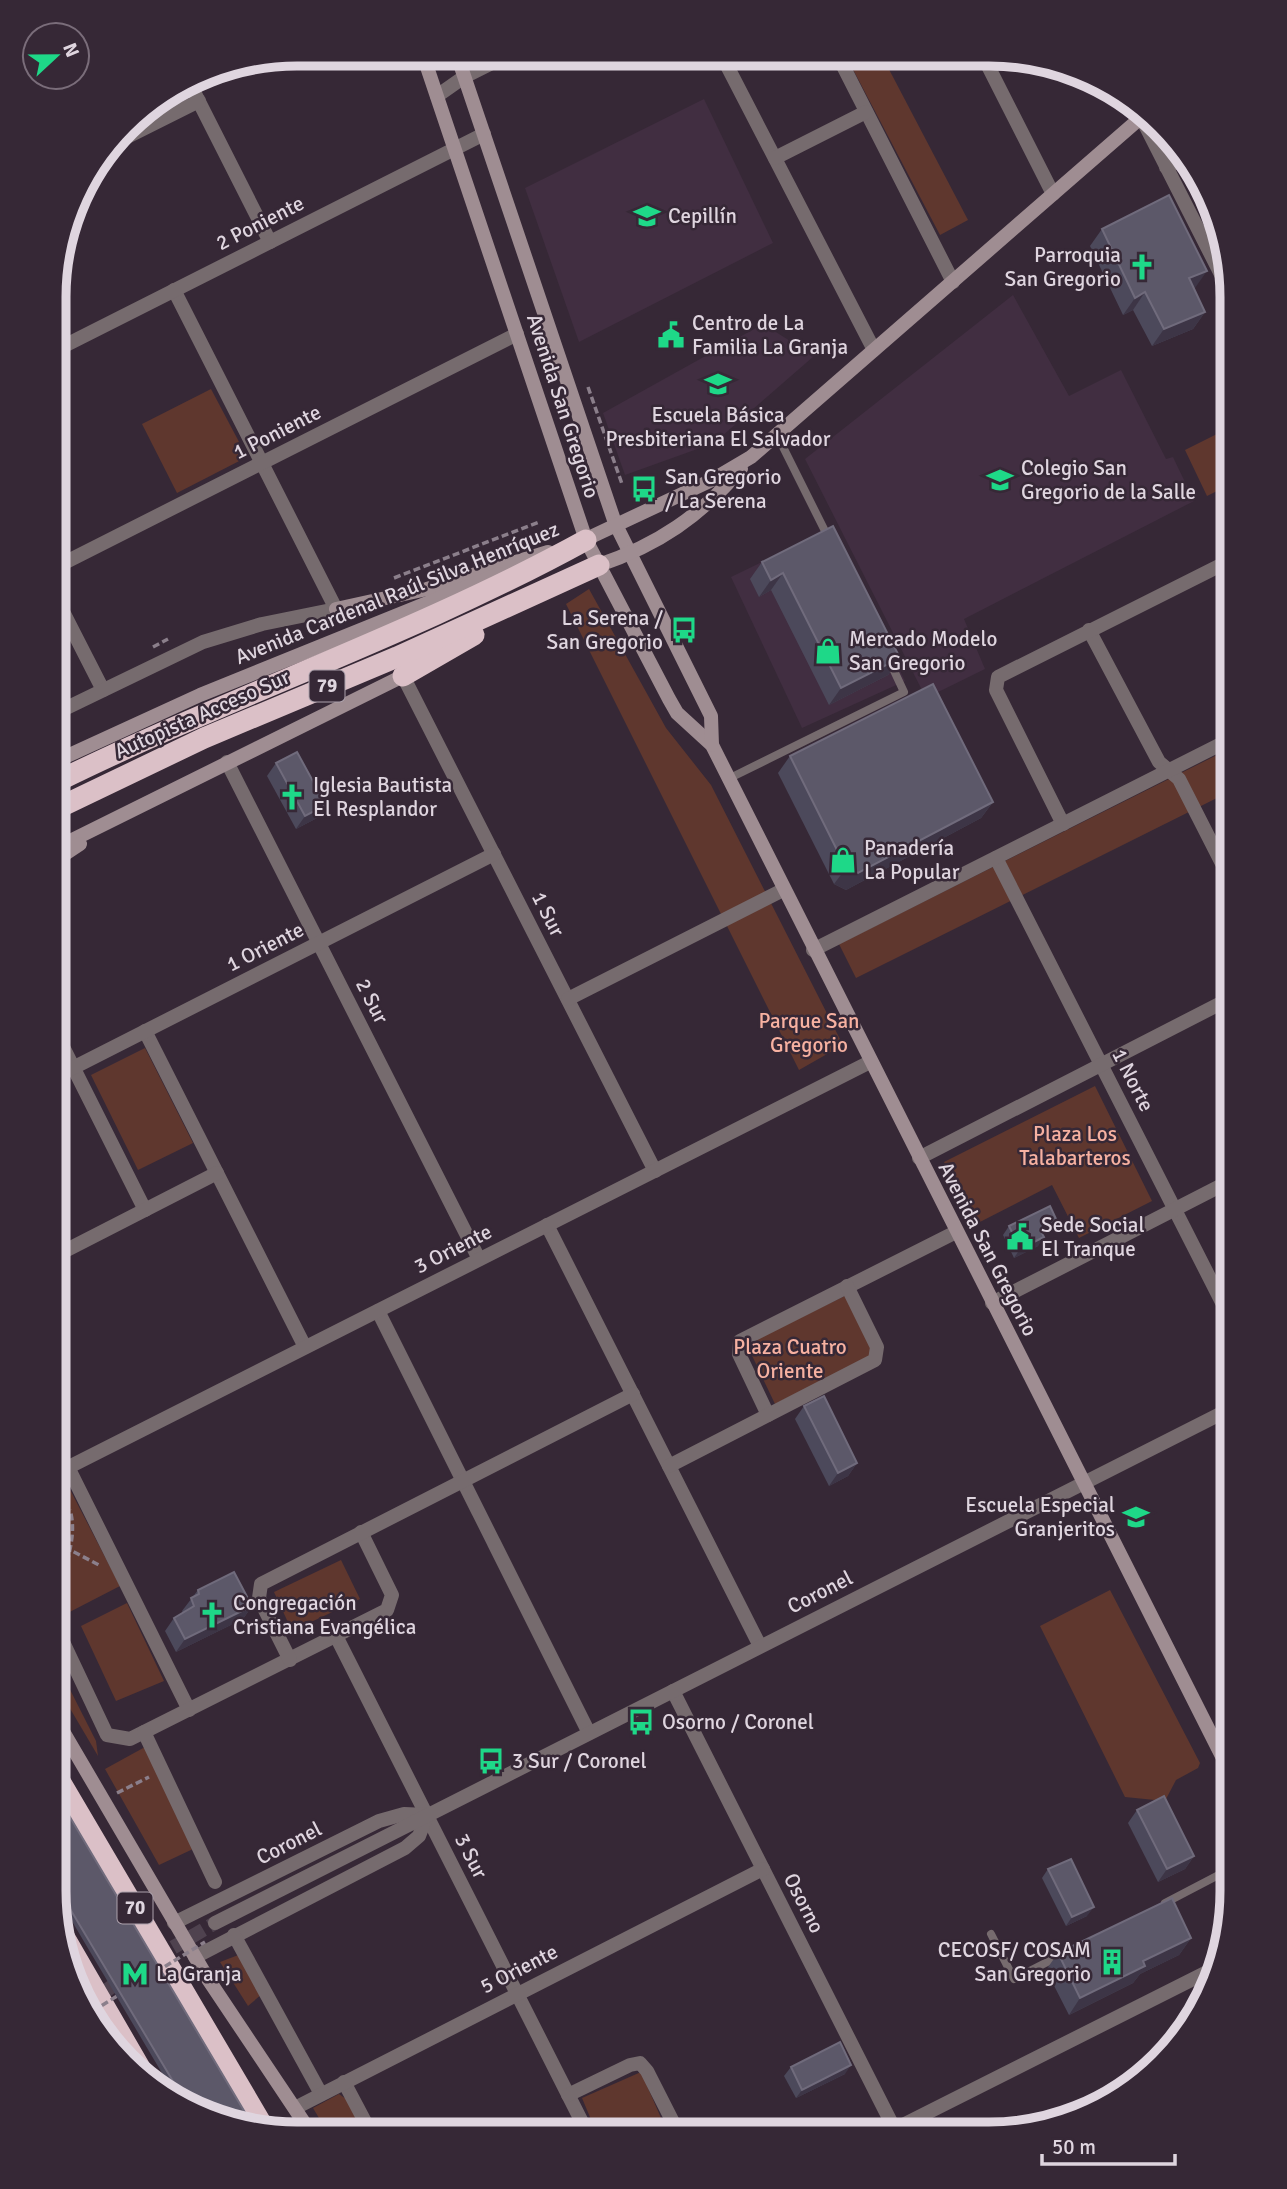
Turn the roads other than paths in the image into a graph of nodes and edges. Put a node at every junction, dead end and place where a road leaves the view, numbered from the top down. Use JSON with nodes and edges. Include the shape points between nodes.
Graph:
{"nodes":[{"id":1,"x":427,"y":66,"type":"edge"},
{"id":2,"x":460,"y":66,"type":"edge"},
{"id":3,"x":486,"y":66,"type":"edge"},
{"id":4,"x":728,"y":66,"type":"edge"},
{"id":5,"x":843,"y":66,"type":"edge"},
{"id":6,"x":988,"y":66,"type":"edge"},
{"id":7,"x":464,"y":77,"type":"junction"},
{"id":8,"x":194,"y":91,"type":"edge"},
{"id":9,"x":437,"y":96,"type":"junction"},
{"id":10,"x":199,"y":101,"type":"junction"},
{"id":11,"x":866,"y":112,"type":"junction"},
{"id":12,"x":1138,"y":121,"type":"edge"},
{"id":13,"x":138,"y":131,"type":"edge"},
{"id":14,"x":1150,"y":131,"type":"edge"},
{"id":15,"x":484,"y":134,"type":"junction"},
{"id":16,"x":454,"y":149,"type":"junction"},
{"id":17,"x":775,"y":158,"type":"junction"},
{"id":18,"x":1176,"y":162,"type":"edge"},
{"id":19,"x":1166,"y":167,"type":"junction"},
{"id":20,"x":1053,"y":194,"type":"junction"},
{"id":21,"x":270,"y":242,"type":"junction"},
{"id":22,"x":1219,"y":271,"type":"edge"},
{"id":23,"x":953,"y":282,"type":"junction"},
{"id":24,"x":174,"y":290,"type":"junction"},
{"id":25,"x":517,"y":334,"type":"junction"},
{"id":26,"x":66,"y":344,"type":"edge"},
{"id":27,"x":874,"y":350,"type":"junction"},
{"id":28,"x":778,"y":437,"type":"junction"},
{"id":29,"x":751,"y":457,"type":"junction"},
{"id":30,"x":262,"y":463,"type":"junction"},
{"id":31,"x":615,"y":523,"type":"junction"},
{"id":32,"x":586,"y":540,"type":"junction"},
{"id":33,"x":835,"y":553,"type":"edge"},
{"id":34,"x":631,"y":554,"type":"junction"},
{"id":35,"x":66,"y":562,"type":"edge"},
{"id":36,"x":599,"y":565,"type":"junction"},
{"id":37,"x":1221,"y":565,"type":"edge"},
{"id":38,"x":533,"y":596,"type":"junction"},
{"id":39,"x":336,"y":609,"type":"junction"},
{"id":40,"x":66,"y":618,"type":"edge"},
{"id":41,"x":1089,"y":630,"type":"junction"},
{"id":42,"x":881,"y":646,"type":"edge"},
{"id":43,"x":403,"y":676,"type":"junction"},
{"id":44,"x":103,"y":690,"type":"junction"},
{"id":45,"x":66,"y":708,"type":"edge"},
{"id":46,"x":1221,"y":744,"type":"edge"},
{"id":47,"x":712,"y":745,"type":"junction"},
{"id":48,"x":66,"y":756,"type":"edge"},
{"id":49,"x":227,"y":762,"type":"junction"},
{"id":50,"x":1168,"y":770,"type":"junction"},
{"id":51,"x":66,"y":777,"type":"edge"},
{"id":52,"x":728,"y":779,"type":"junction"},
{"id":53,"x":66,"y":804,"type":"edge"},
{"id":54,"x":121,"y":815,"type":"junction"},
{"id":55,"x":1063,"y":824,"type":"junction"},
{"id":56,"x":66,"y":842,"type":"edge"},
{"id":57,"x":66,"y":852,"type":"edge"},
{"id":58,"x":494,"y":854,"type":"junction"},
{"id":59,"x":996,"y":858,"type":"junction"},
{"id":60,"x":1221,"y":861,"type":"edge"},
{"id":61,"x":783,"y":890,"type":"junction"},
{"id":62,"x":319,"y":943,"type":"junction"},
{"id":63,"x":813,"y":950,"type":"junction"},
{"id":64,"x":568,"y":999,"type":"junction"},
{"id":65,"x":1221,"y":1003,"type":"edge"},
{"id":66,"x":145,"y":1031,"type":"junction"},
{"id":67,"x":66,"y":1053,"type":"edge"},
{"id":68,"x":870,"y":1062,"type":"junction"},
{"id":69,"x":1101,"y":1064,"type":"junction"},
{"id":70,"x":73,"y":1067,"type":"junction"},
{"id":71,"x":66,"y":1071,"type":"edge"},
{"id":72,"x":919,"y":1158,"type":"junction"},
{"id":73,"x":655,"y":1171,"type":"junction"},
{"id":74,"x":217,"y":1174,"type":"junction"},
{"id":75,"x":1220,"y":1186,"type":"edge"},
{"id":76,"x":1175,"y":1209,"type":"junction"},
{"id":77,"x":145,"y":1210,"type":"junction"},
{"id":78,"x":547,"y":1225,"type":"junction"},
{"id":79,"x":956,"y":1232,"type":"junction"},
{"id":80,"x":66,"y":1250,"type":"edge"},
{"id":81,"x":479,"y":1259,"type":"junction"},
{"id":82,"x":848,"y":1286,"type":"junction"},
{"id":83,"x":1220,"y":1299,"type":"edge"},
{"id":84,"x":992,"y":1303,"type":"junction"},
{"id":85,"x":378,"y":1311,"type":"junction"},
{"id":86,"x":305,"y":1347,"type":"junction"},
{"id":87,"x":633,"y":1394,"type":"junction"},
{"id":88,"x":1220,"y":1414,"type":"edge"},
{"id":89,"x":768,"y":1415,"type":"junction"},
{"id":90,"x":669,"y":1466,"type":"junction"},
{"id":91,"x":66,"y":1469,"type":"edge"},
{"id":92,"x":66,"y":1479,"type":"edge"},
{"id":93,"x":463,"y":1481,"type":"junction"},
{"id":94,"x":1084,"y":1483,"type":"junction"},
{"id":95,"x":361,"y":1532,"type":"junction"},
{"id":96,"x":336,"y":1636,"type":"junction"},
{"id":97,"x":66,"y":1637,"type":"edge"},
{"id":98,"x":760,"y":1646,"type":"junction"},
{"id":99,"x":290,"y":1660,"type":"junction"},
{"id":100,"x":673,"y":1691,"type":"junction"},
{"id":101,"x":189,"y":1710,"type":"junction"},
{"id":102,"x":144,"y":1732,"type":"junction"},
{"id":103,"x":589,"y":1733,"type":"junction"},
{"id":104,"x":66,"y":1737,"type":"edge"},
{"id":105,"x":1218,"y":1748,"type":"joint"},
{"id":106,"x":1220,"y":1752,"type":"edge"},
{"id":107,"x":66,"y":1791,"type":"edge"},
{"id":108,"x":427,"y":1815,"type":"junction"},
{"id":109,"x":763,"y":1869,"type":"junction"},
{"id":110,"x":1220,"y":1874,"type":"edge"},
{"id":111,"x":215,"y":1882,"type":"dead end"},
{"id":112,"x":1156,"y":1907,"type":"edge"},
{"id":113,"x":174,"y":1923,"type":"junction"},
{"id":114,"x":215,"y":1923,"type":"tunnel mouth"},
{"id":115,"x":991,"y":1934,"type":"dead end"},
{"id":116,"x":234,"y":1935,"type":"junction"},
{"id":117,"x":1073,"y":1949,"type":"edge"},
{"id":118,"x":195,"y":1956,"type":"junction"},
{"id":119,"x":76,"y":1958,"type":"edge"},
{"id":120,"x":1205,"y":1973,"type":"edge"},
{"id":121,"x":518,"y":1994,"type":"junction"},
{"id":122,"x":130,"y":2050,"type":"edge"},
{"id":123,"x":344,"y":2082,"type":"junction"},
{"id":124,"x":321,"y":2094,"type":"junction"},
{"id":125,"x":568,"y":2095,"type":"junction"},
{"id":126,"x":295,"y":2108,"type":"junction"},
{"id":127,"x":259,"y":2119,"type":"edge"},
{"id":128,"x":304,"y":2122,"type":"edge"},
{"id":129,"x":365,"y":2122,"type":"edge"},
{"id":130,"x":582,"y":2122,"type":"edge"},
{"id":131,"x":673,"y":2122,"type":"edge"},
{"id":132,"x":891,"y":2122,"type":"edge"},
{"id":133,"x":915,"y":2122,"type":"edge"}],
"edges":[{"from":1,"to":9,"type":"main road","name":"Avenida San Gregorio"},
{"from":2,"to":7,"type":"main road","name":"Avenida San Gregorio"},
{"from":3,"to":7,"type":"street"},
{"from":4,"to":17,"type":"street"},
{"from":5,"to":11,"type":"street"},
{"from":6,"to":20,"type":"street"},
{"from":7,"to":9,"type":"street"},
{"from":7,"to":15,"type":"main road","name":"Avenida San Gregorio"},
{"from":8,"to":10,"type":"street"},
{"from":9,"to":16,"type":"main road","name":"Avenida San Gregorio"},
{"from":10,"to":13,"type":"street"},
{"from":10,"to":21,"type":"street"},
{"from":11,"to":17,"type":"street"},
{"from":11,"to":23,"type":"street"},
{"from":12,"to":20,"type":"main road","name":"Avenida Cardenal Raúl Silva Henríquez"},
{"from":14,"to":19,"type":"street"},
{"from":15,"to":16,"type":"street","name":"2 Poniente"},
{"from":15,"to":31,"type":"main road","name":"Avenida San Gregorio"},
{"from":16,"to":21,"type":"street","name":"2 Poniente"},
{"from":16,"to":25,"type":"main road","name":"Avenida San Gregorio"},
{"from":17,"to":27,"type":"street"},
{"from":18,"to":19,"type":"street"},
{"from":19,"to":22,"type":"street"},
{"from":20,"to":23,"type":"main road","name":"Avenida Cardenal Raúl Silva Henríquez"},
{"from":21,"to":24,"type":"street","name":"2 Poniente"},
{"from":23,"to":27,"type":"main road","name":"Avenida Cardenal Raúl Silva Henríquez"},
{"from":24,"to":26,"type":"street","name":"2 Poniente"},
{"from":24,"to":30,"type":"street"},
{"from":25,"to":30,"type":"street","name":"1 Poniente"},
{"from":25,"to":32,"type":"main road","name":"Avenida San Gregorio"},
{"from":27,"to":28,"type":"main road","name":"Avenida Cardenal Raúl Silva Henríquez"},
{"from":28,"to":29,"type":"main road","name":"Avenida Cardenal Raúl Silva Henríquez"},
{"from":28,"to":33,"type":"lane"},
{"from":29,"to":31,"type":"main road","name":"Avenida Cardenal Raúl Silva Henríquez","via":[[712,480]]},
{"from":29,"to":34,"type":"main road","name":"Avenida Cardenal Raúl Silva Henríquez","via":[[682,524]]},
{"from":30,"to":35,"type":"street","name":"1 Poniente"},
{"from":30,"to":39,"type":"street"},
{"from":31,"to":32,"type":"main road","name":"Avenida Cardenal Raúl Silva Henríquez"},
{"from":31,"to":34,"type":"main road","name":"Avenida San Gregorio"},
{"from":32,"to":36,"type":"main road","name":"Avenida San Gregorio"},
{"from":32,"to":39,"type":"main road","via":[[427,589]]},
{"from":32,"to":48,"type":"main road","name":"Avenida Cardenal Raúl Silva Henríquez","via":[[211,690]]},
{"from":32,"to":51,"type":"highway","name":"Autopista Acceso Sur","number":"79","via":[[433,617],[207,710]]},
{"from":34,"to":36,"type":"main road","name":"Avenida Cardenal Raúl Silva Henríquez"},
{"from":34,"to":47,"type":"main road","name":"Avenida San Gregorio","via":[[711,716]]},
{"from":36,"to":38,"type":"highway","name":"Autopista Acceso Sur","number":"79"},
{"from":36,"to":47,"type":"main road","name":"Avenida San Gregorio","via":[[677,713]]},
{"from":37,"to":41,"type":"street"},
{"from":38,"to":43,"type":"highway"},
{"from":38,"to":53,"type":"highway","name":"Autopista Acceso Sur","number":"79","via":[[204,738]]},
{"from":39,"to":44,"type":"street","name":"Avenida Cardenal Raúl Silva Henríquez","via":[[204,642]]},
{"from":40,"to":44,"type":"street"},
{"from":41,"to":50,"type":"street","via":[[1159,762]]},
{"from":41,"to":55,"type":"street","via":[[1002,674],[995,685]]},
{"from":42,"to":52,"type":"lane","via":[[904,692]]},
{"from":43,"to":49,"type":"main road"},
{"from":43,"to":58,"type":"street","name":"1 Sur"},
{"from":44,"to":45,"type":"street","name":"Avenida Cardenal Raúl Silva Henríquez"},
{"from":46,"to":50,"type":"street"},
{"from":47,"to":52,"type":"main road","name":"Avenida San Gregorio"},
{"from":49,"to":54,"type":"main road"},
{"from":49,"to":62,"type":"street","name":"2 Sur"},
{"from":50,"to":55,"type":"street"},
{"from":50,"to":60,"type":"street","via":[[1179,779]]},
{"from":52,"to":61,"type":"main road","name":"Avenida San Gregorio"},
{"from":54,"to":56,"type":"main road"},
{"from":54,"to":57,"type":"main road"},
{"from":55,"to":59,"type":"street"},
{"from":58,"to":62,"type":"street","name":"1 Oriente"},
{"from":58,"to":64,"type":"street","name":"1 Sur"},
{"from":59,"to":63,"type":"street"},
{"from":59,"to":69,"type":"street","name":"1 Norte"},
{"from":61,"to":63,"type":"main road","name":"Avenida San Gregorio"},
{"from":61,"to":64,"type":"street"},
{"from":62,"to":66,"type":"street","name":"1 Oriente"},
{"from":62,"to":81,"type":"street","name":"2 Sur"},
{"from":63,"to":68,"type":"main road","name":"Avenida San Gregorio"},
{"from":64,"to":73,"type":"street","name":"1 Sur"},
{"from":65,"to":69,"type":"street"},
{"from":66,"to":70,"type":"street","name":"1 Oriente"},
{"from":66,"to":74,"type":"street"},
{"from":67,"to":70,"type":"street"},
{"from":68,"to":72,"type":"main road","name":"Avenida San Gregorio"},
{"from":68,"to":73,"type":"street","name":"3 Oriente"},
{"from":69,"to":72,"type":"street"},
{"from":69,"to":76,"type":"street","name":"1 Norte"},
{"from":70,"to":71,"type":"street","name":"1 Oriente"},
{"from":70,"to":77,"type":"street"},
{"from":72,"to":79,"type":"main road","name":"Avenida San Gregorio"},
{"from":73,"to":78,"type":"street","name":"3 Oriente"},
{"from":74,"to":77,"type":"street"},
{"from":74,"to":86,"type":"street"},
{"from":75,"to":76,"type":"street"},
{"from":76,"to":83,"type":"street","name":"1 Norte"},
{"from":76,"to":84,"type":"street"},
{"from":77,"to":80,"type":"street"},
{"from":78,"to":81,"type":"street","name":"3 Oriente"},
{"from":78,"to":87,"type":"street"},
{"from":79,"to":82,"type":"street"},
{"from":79,"to":84,"type":"main road","name":"Avenida San Gregorio"},
{"from":81,"to":85,"type":"street","name":"3 Oriente"},
{"from":82,"to":89,"type":"street","via":[[878,1356]]},
{"from":82,"to":89,"type":"street","via":[[740,1341],[738,1354]]},
{"from":84,"to":94,"type":"main road","name":"Avenida San Gregorio"},
{"from":85,"to":86,"type":"street","name":"3 Oriente"},
{"from":85,"to":93,"type":"street"},
{"from":86,"to":91,"type":"street","name":"3 Oriente"},
{"from":87,"to":90,"type":"street"},
{"from":87,"to":93,"type":"street"},
{"from":88,"to":94,"type":"street","name":"Coronel"},
{"from":89,"to":90,"type":"street"},
{"from":90,"to":98,"type":"street"},
{"from":92,"to":101,"type":"street"},
{"from":93,"to":95,"type":"street"},
{"from":93,"to":103,"type":"street"},
{"from":94,"to":98,"type":"street","name":"Coronel"},
{"from":94,"to":105,"type":"main road","name":"Avenida San Gregorio"},
{"from":95,"to":96,"type":"street","via":[[390,1590],[391,1602],[383,1612]]},
{"from":95,"to":99,"type":"street","via":[[258,1588]]},
{"from":96,"to":99,"type":"street"},
{"from":96,"to":108,"type":"street","name":"3 Sur"},
{"from":97,"to":102,"type":"street","via":[[104,1730],[115,1738],[130,1739]]},
{"from":98,"to":100,"type":"street","name":"Coronel"},
{"from":99,"to":101,"type":"street"},
{"from":100,"to":103,"type":"street","name":"Coronel"},
{"from":100,"to":109,"type":"street","name":"Osorno"},
{"from":101,"to":102,"type":"street"},
{"from":102,"to":111,"type":"street"},
{"from":103,"to":108,"type":"street","name":"Coronel"},
{"from":104,"to":113,"type":"main road"},
{"from":105,"to":106,"type":"main road","name":"Avenida San Gregorio"},
{"from":107,"to":127,"type":"highway","number":"70"},
{"from":108,"to":113,"type":"street","name":"Coronel","via":[[404,1814],[379,1821]]},
{"from":108,"to":114,"type":"street","name":"Coronel"},
{"from":108,"to":116,"type":"street","via":[[419,1836],[405,1848]]},
{"from":108,"to":121,"type":"street","name":"3 Sur"},
{"from":109,"to":121,"type":"street","name":"5 Oriente"},
{"from":109,"to":132,"type":"street","name":"Osorno"},
{"from":110,"to":112,"type":"lane"},
{"from":113,"to":118,"type":"main road"},
{"from":115,"to":117,"type":"lane","via":[[1014,1979]]},
{"from":116,"to":118,"type":"street"},
{"from":116,"to":124,"type":"street"},
{"from":118,"to":126,"type":"main road"},
{"from":119,"to":122,"type":"highway"},
{"from":120,"to":133,"type":"street"},
{"from":121,"to":123,"type":"street","name":"5 Oriente"},
{"from":121,"to":125,"type":"street","name":"3 Sur"},
{"from":123,"to":124,"type":"street","name":"5 Oriente"},
{"from":123,"to":129,"type":"street"},
{"from":124,"to":126,"type":"street","name":"5 Oriente"},
{"from":125,"to":130,"type":"street","name":"3 Sur"},
{"from":125,"to":131,"type":"street","via":[[640,2063]]},
{"from":126,"to":128,"type":"main road"}]}
